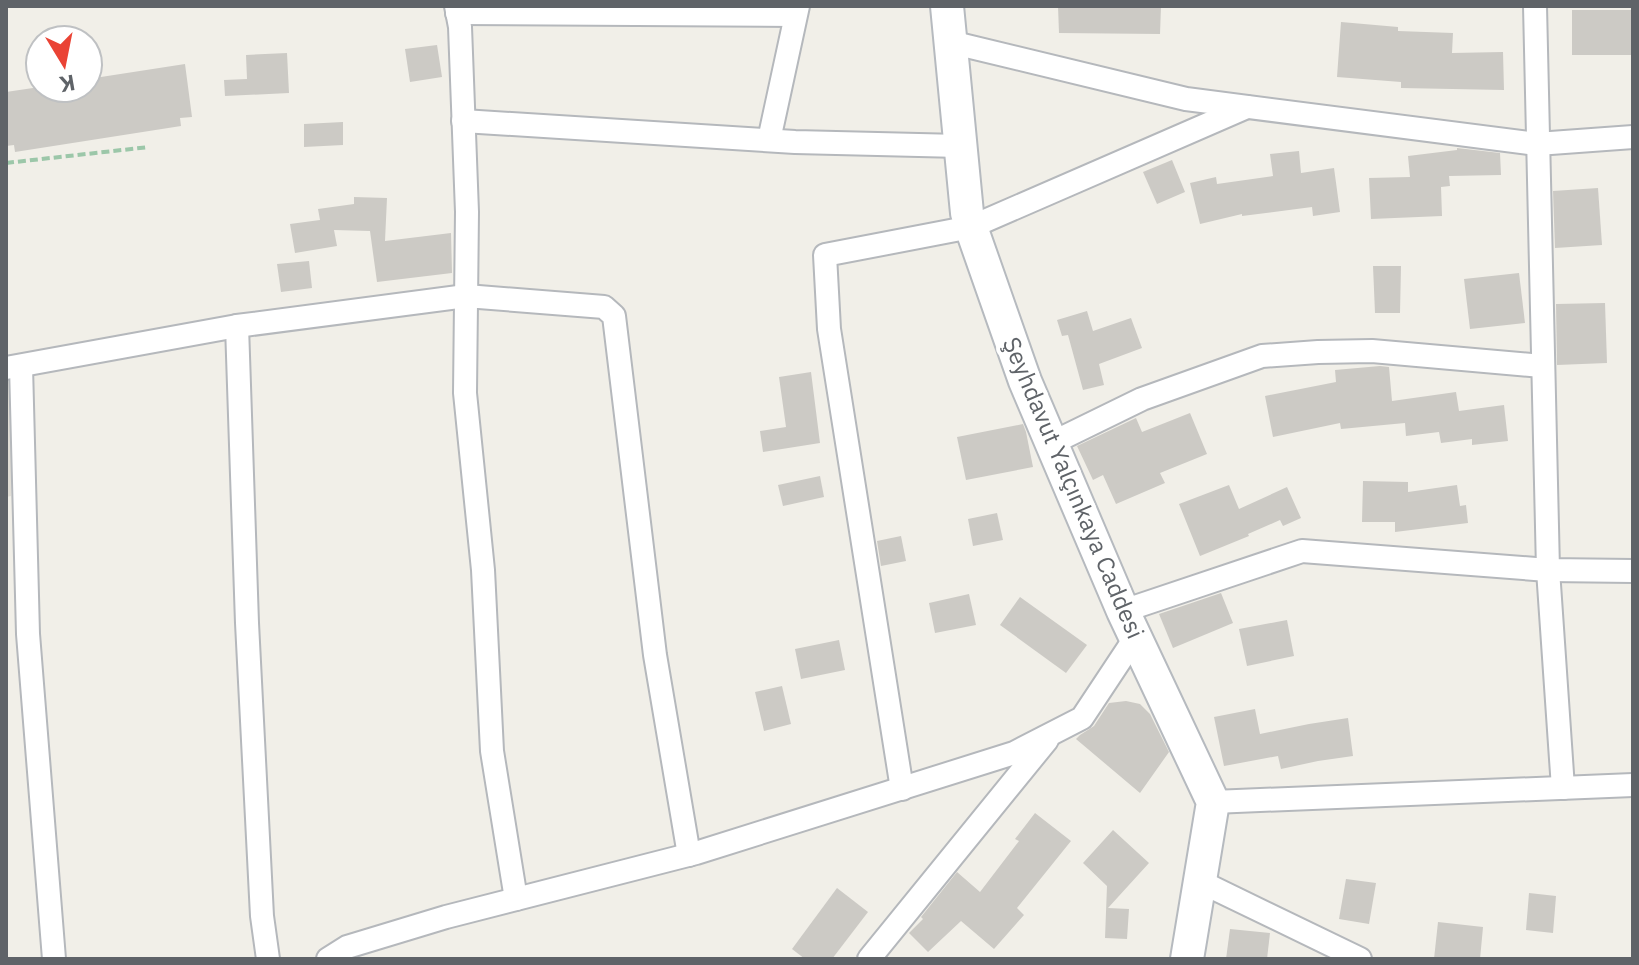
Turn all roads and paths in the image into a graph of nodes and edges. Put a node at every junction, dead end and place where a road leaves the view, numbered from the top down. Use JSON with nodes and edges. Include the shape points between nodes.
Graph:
{"nodes":[{"id":1,"x":947,"y":6,"type":"edge"},
{"id":2,"x":1535,"y":6,"type":"edge"},
{"id":3,"x":456,"y":10,"type":"edge"},
{"id":4,"x":796,"y":10,"type":"edge"},
{"id":5,"x":950,"y":42,"type":"junction"},
{"id":6,"x":1247,"y":107,"type":"junction"},
{"id":7,"x":463,"y":121,"type":"junction"},
{"id":8,"x":1633,"y":137,"type":"edge"},
{"id":9,"x":769,"y":140,"type":"junction"},
{"id":10,"x":1537,"y":144,"type":"junction"},
{"id":11,"x":960,"y":146,"type":"junction"},
{"id":12,"x":149,"y":147,"type":"dead end"},
{"id":13,"x":6,"y":163,"type":"edge"},
{"id":14,"x":971,"y":227,"type":"junction"},
{"id":15,"x":466,"y":296,"type":"junction"},
{"id":16,"x":237,"y":326,"type":"junction"},
{"id":17,"x":1542,"y":366,"type":"junction"},
{"id":18,"x":13,"y":367,"type":"edge"},
{"id":19,"x":1052,"y":443,"type":"junction"},
{"id":20,"x":1548,"y":570,"type":"junction"},
{"id":21,"x":1633,"y":571,"type":"edge"},
{"id":22,"x":1129,"y":625,"type":"junction"},
{"id":23,"x":1053,"y":733,"type":"junction"},
{"id":24,"x":1633,"y":785,"type":"edge"},
{"id":25,"x":1563,"y":788,"type":"junction"},
{"id":26,"x":902,"y":789,"type":"junction"},
{"id":27,"x":1213,"y":802,"type":"junction"},
{"id":28,"x":689,"y":855,"type":"junction"},
{"id":29,"x":1199,"y":881,"type":"junction"},
{"id":30,"x":516,"y":899,"type":"junction"},
{"id":31,"x":54,"y":959,"type":"edge"},
{"id":32,"x":268,"y":959,"type":"edge"},
{"id":33,"x":328,"y":959,"type":"edge"},
{"id":34,"x":869,"y":959,"type":"edge"},
{"id":35,"x":1187,"y":959,"type":"edge"},
{"id":36,"x":1360,"y":959,"type":"edge"}],
"edges":[{"from":1,"to":5,"type":"street","name":"Şeyhdavut Yalçınkaya Caddesi"},
{"from":2,"to":10,"type":"street"},
{"from":3,"to":4,"type":"street"},
{"from":3,"to":7,"type":"street"},
{"from":4,"to":9,"type":"street"},
{"from":5,"to":6,"type":"street","via":[[1186,99]]},
{"from":5,"to":11,"type":"street","name":"Şeyhdavut Yalçınkaya Caddesi"},
{"from":6,"to":10,"type":"street"},
{"from":6,"to":14,"type":"street"},
{"from":7,"to":9,"type":"street"},
{"from":7,"to":15,"type":"street"},
{"from":8,"to":10,"type":"street"},
{"from":9,"to":11,"type":"street"},
{"from":10,"to":17,"type":"street"},
{"from":11,"to":14,"type":"street","name":"Şeyhdavut Yalçınkaya Caddesi"},
{"from":12,"to":13,"type":"path"},
{"from":14,"to":19,"type":"street","name":"Şeyhdavut Yalçınkaya Caddesi"},
{"from":14,"to":26,"type":"street","via":[[825,255],[829,329]]},
{"from":15,"to":16,"type":"street"},
{"from":15,"to":28,"type":"street","via":[[604,307],[614,316],[655,655]]},
{"from":15,"to":30,"type":"street","via":[[465,393],[483,570],[492,751]]},
{"from":16,"to":18,"type":"street"},
{"from":16,"to":32,"type":"street","via":[[247,623]]},
{"from":17,"to":19,"type":"street","via":[[1372,351],[1262,356],[1142,399]]},
{"from":17,"to":20,"type":"street"},
{"from":18,"to":31,"type":"street"},
{"from":19,"to":22,"type":"street","name":"Şeyhdavut Yalçınkaya Caddesi"},
{"from":20,"to":21,"type":"street"},
{"from":20,"to":22,"type":"street","via":[[1302,551]]},
{"from":20,"to":25,"type":"street"},
{"from":22,"to":23,"type":"street","via":[[1082,718]]},
{"from":22,"to":27,"type":"street","name":"Şeyhdavut Yalçınkaya Caddesi"},
{"from":23,"to":26,"type":"street","via":[[1014,753]]},
{"from":23,"to":34,"type":"street"},
{"from":24,"to":25,"type":"street"},
{"from":25,"to":27,"type":"street"},
{"from":26,"to":28,"type":"street"},
{"from":27,"to":29,"type":"street"},
{"from":28,"to":30,"type":"street"},
{"from":29,"to":35,"type":"street"},
{"from":29,"to":36,"type":"street"},
{"from":30,"to":33,"type":"street","via":[[347,947]]}]}
